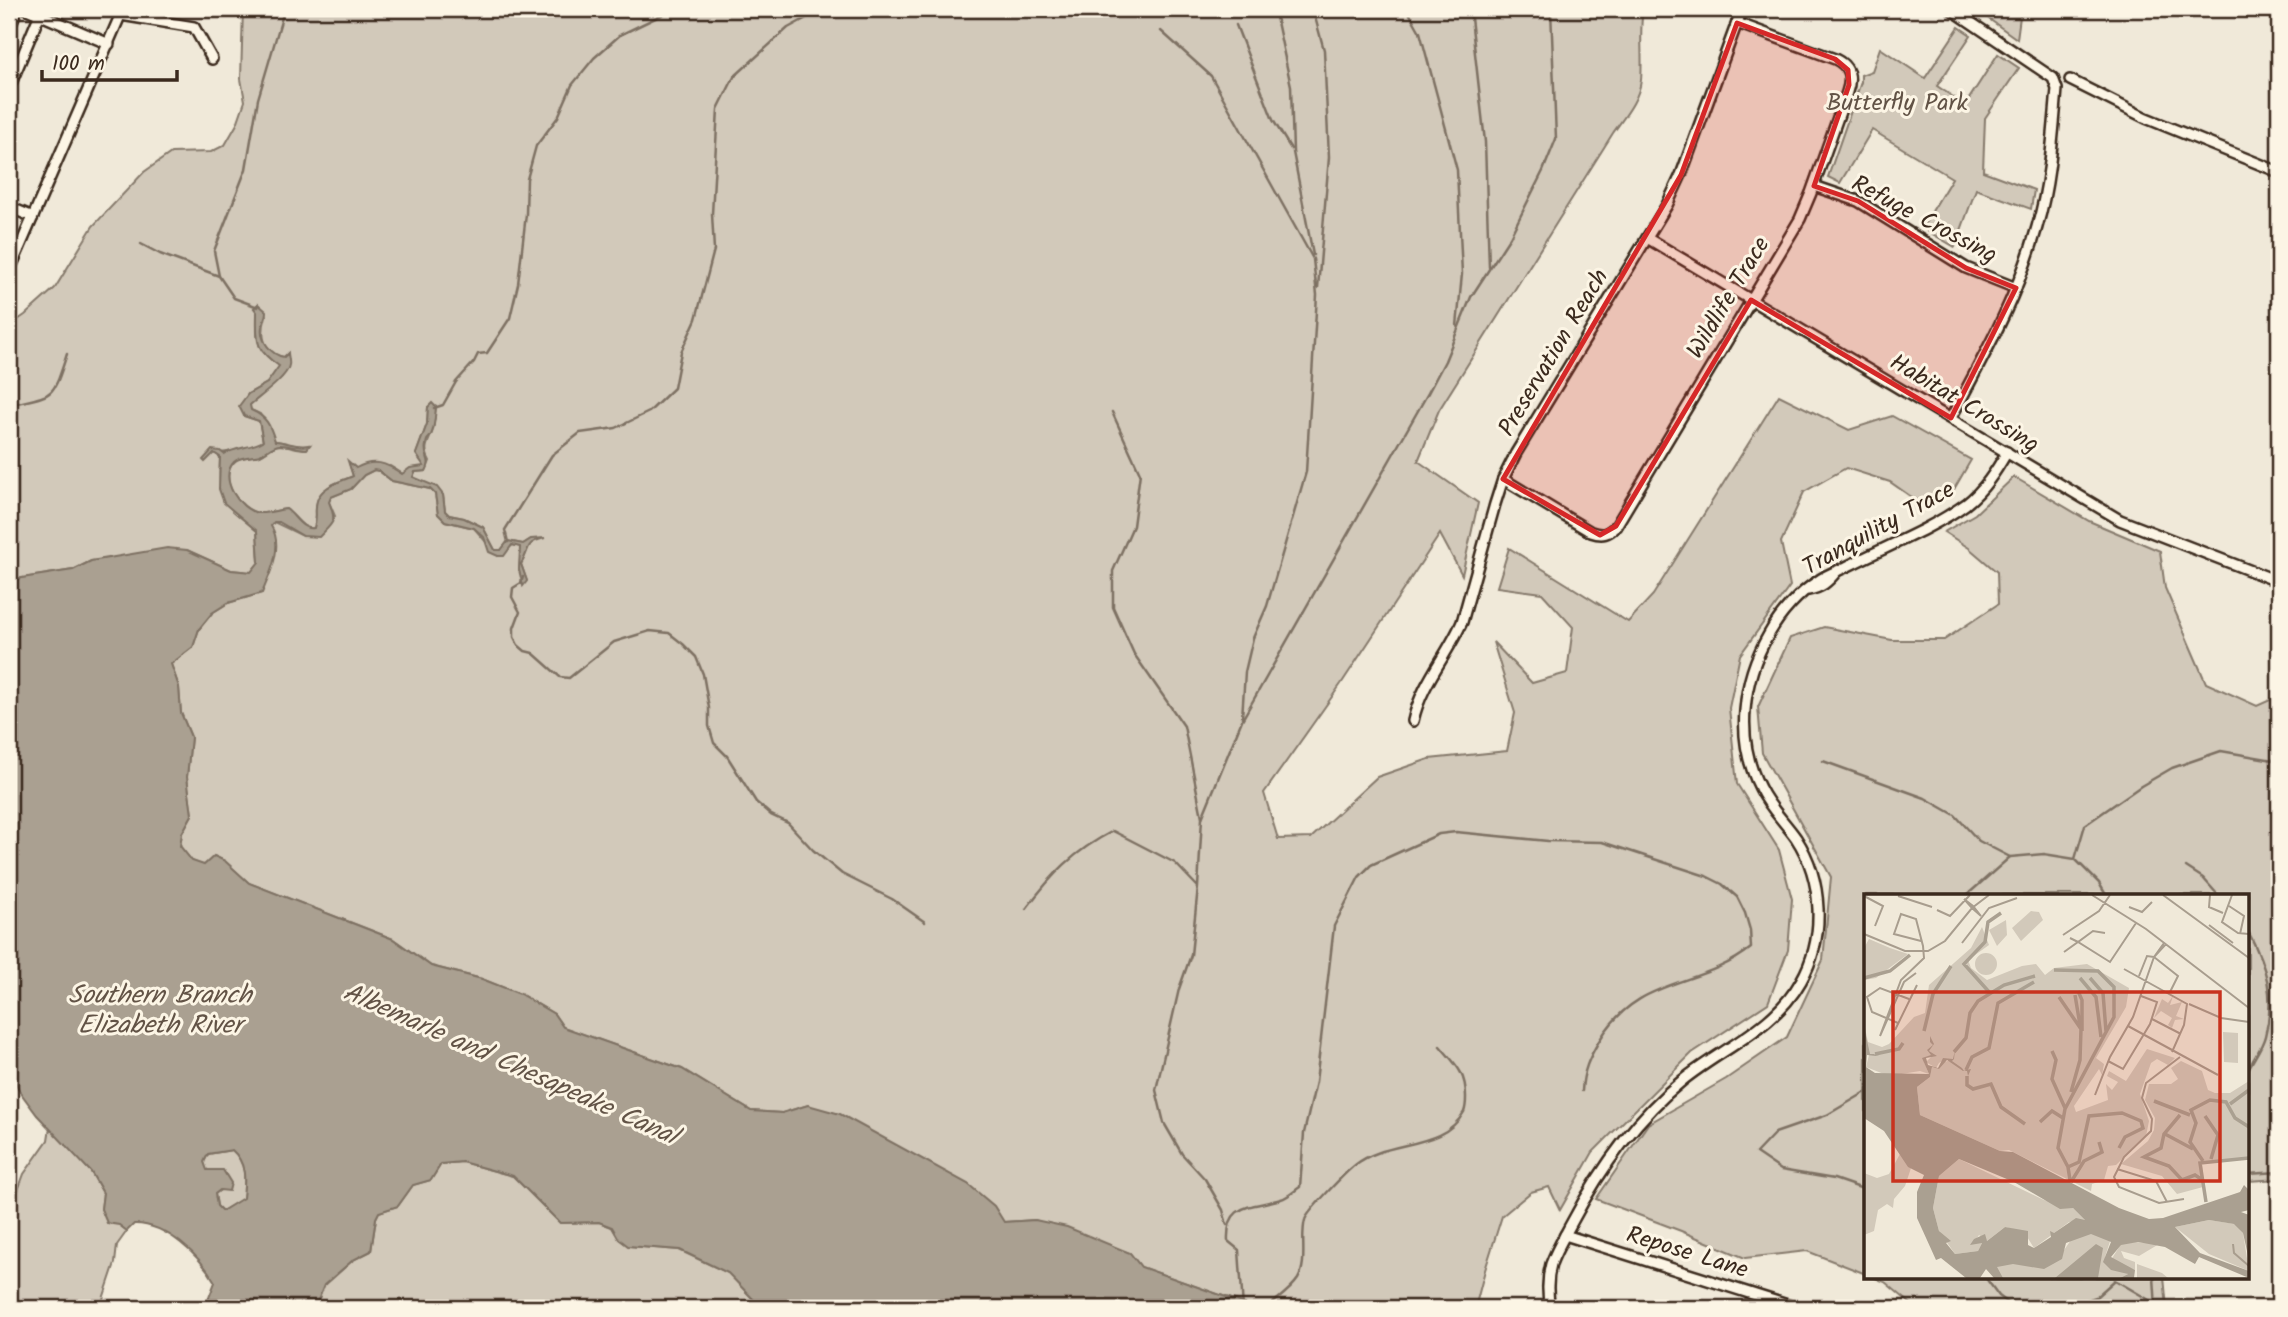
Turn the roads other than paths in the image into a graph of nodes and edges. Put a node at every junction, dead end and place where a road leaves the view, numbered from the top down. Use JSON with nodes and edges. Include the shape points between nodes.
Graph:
{"nodes":[{"id":1,"x":17,"y":9,"type":"edge"},
{"id":2,"x":27,"y":9,"type":"edge"},
{"id":3,"x":1742,"y":9,"type":"edge"},
{"id":4,"x":1951,"y":9,"type":"edge"},
{"id":5,"x":41,"y":11,"type":"edge"},
{"id":6,"x":122,"y":12,"type":"edge"},
{"id":7,"x":1737,"y":23,"type":"junction"},
{"id":8,"x":9,"y":29,"type":"edge"},
{"id":9,"x":109,"y":44,"type":"junction"},
{"id":10,"x":212,"y":58,"type":"dead end"},
{"id":11,"x":2070,"y":80,"type":"dead end"},
{"id":12,"x":9,"y":88,"type":"edge"},
{"id":13,"x":2279,"y":172,"type":"edge"},
{"id":14,"x":1814,"y":186,"type":"junction"},
{"id":15,"x":9,"y":206,"type":"edge"},
{"id":16,"x":33,"y":216,"type":"junction"},
{"id":17,"x":1647,"y":239,"type":"junction"},
{"id":18,"x":12,"y":265,"type":"dead end"},
{"id":19,"x":2016,"y":288,"type":"junction"},
{"id":20,"x":1751,"y":300,"type":"junction"},
{"id":21,"x":1951,"y":418,"type":"junction"},
{"id":22,"x":2007,"y":452,"type":"junction"},
{"id":23,"x":1503,"y":479,"type":"junction"},
{"id":24,"x":2272,"y":579,"type":"dead end"},
{"id":25,"x":1413,"y":721,"type":"dead end"},
{"id":26,"x":1565,"y":1236,"type":"junction"},
{"id":27,"x":1550,"y":1308,"type":"edge"},
{"id":28,"x":1797,"y":1308,"type":"edge"}],
"edges":[{"from":1,"to":8,"type":"street"},
{"from":2,"to":5,"type":"street"},
{"from":3,"to":7,"type":"street","name":"Preservation Reach"},
{"from":4,"to":19,"type":"street","via":[[2057,84],[2047,182]]},
{"from":5,"to":9,"type":"street"},
{"from":5,"to":12,"type":"street"},
{"from":6,"to":9,"type":"street"},
{"from":6,"to":10,"type":"street","via":[[194,27]]},
{"from":7,"to":14,"type":"street","name":"Wildlife Trace","via":[[1835,58],[1848,70],[1849,85]]},
{"from":7,"to":17,"type":"street","name":"Preservation Reach","via":[[1681,174]]},
{"from":9,"to":16,"type":"street"},
{"from":11,"to":13,"type":"street","via":[[2146,118]]},
{"from":14,"to":19,"type":"street","name":"Refuge Crossing","via":[[1858,201],[1966,268]]},
{"from":14,"to":20,"type":"street","name":"Wildlife Trace","via":[[1800,219]]},
{"from":15,"to":16,"type":"street"},
{"from":16,"to":18,"type":"street"},
{"from":17,"to":20,"type":"street","name":"Habitat Crossing"},
{"from":17,"to":23,"type":"street","name":"Preservation Reach"},
{"from":19,"to":21,"type":"street"},
{"from":20,"to":21,"type":"street","name":"Habitat Crossing"},
{"from":20,"to":23,"type":"street","name":"Wildlife Trace","via":[[1609,533],[1591,532]]},
{"from":21,"to":22,"type":"street","name":"Habitat Crossing"},
{"from":22,"to":24,"type":"street","name":"Habitat Crossing","via":[[2120,520]]},
{"from":22,"to":26,"type":"street","name":"Tranquility Trace","via":[[1968,502],[1836,572],[1818,588],[1807,590],[1777,621],[1764,643],[1747,694],[1747,752],[1770,806],[1800,845],[1815,887],[1817,930],[1808,967],[1778,1014],[1682,1081],[1646,1115],[1604,1168]]},
{"from":23,"to":25,"type":"street","name":"Preservation Reach","via":[[1462,622],[1422,691]]},
{"from":26,"to":27,"type":"street","name":"Tranquility Trace","via":[[1549,1273]]},
{"from":26,"to":28,"type":"street","name":"Repose Lane"}]}
